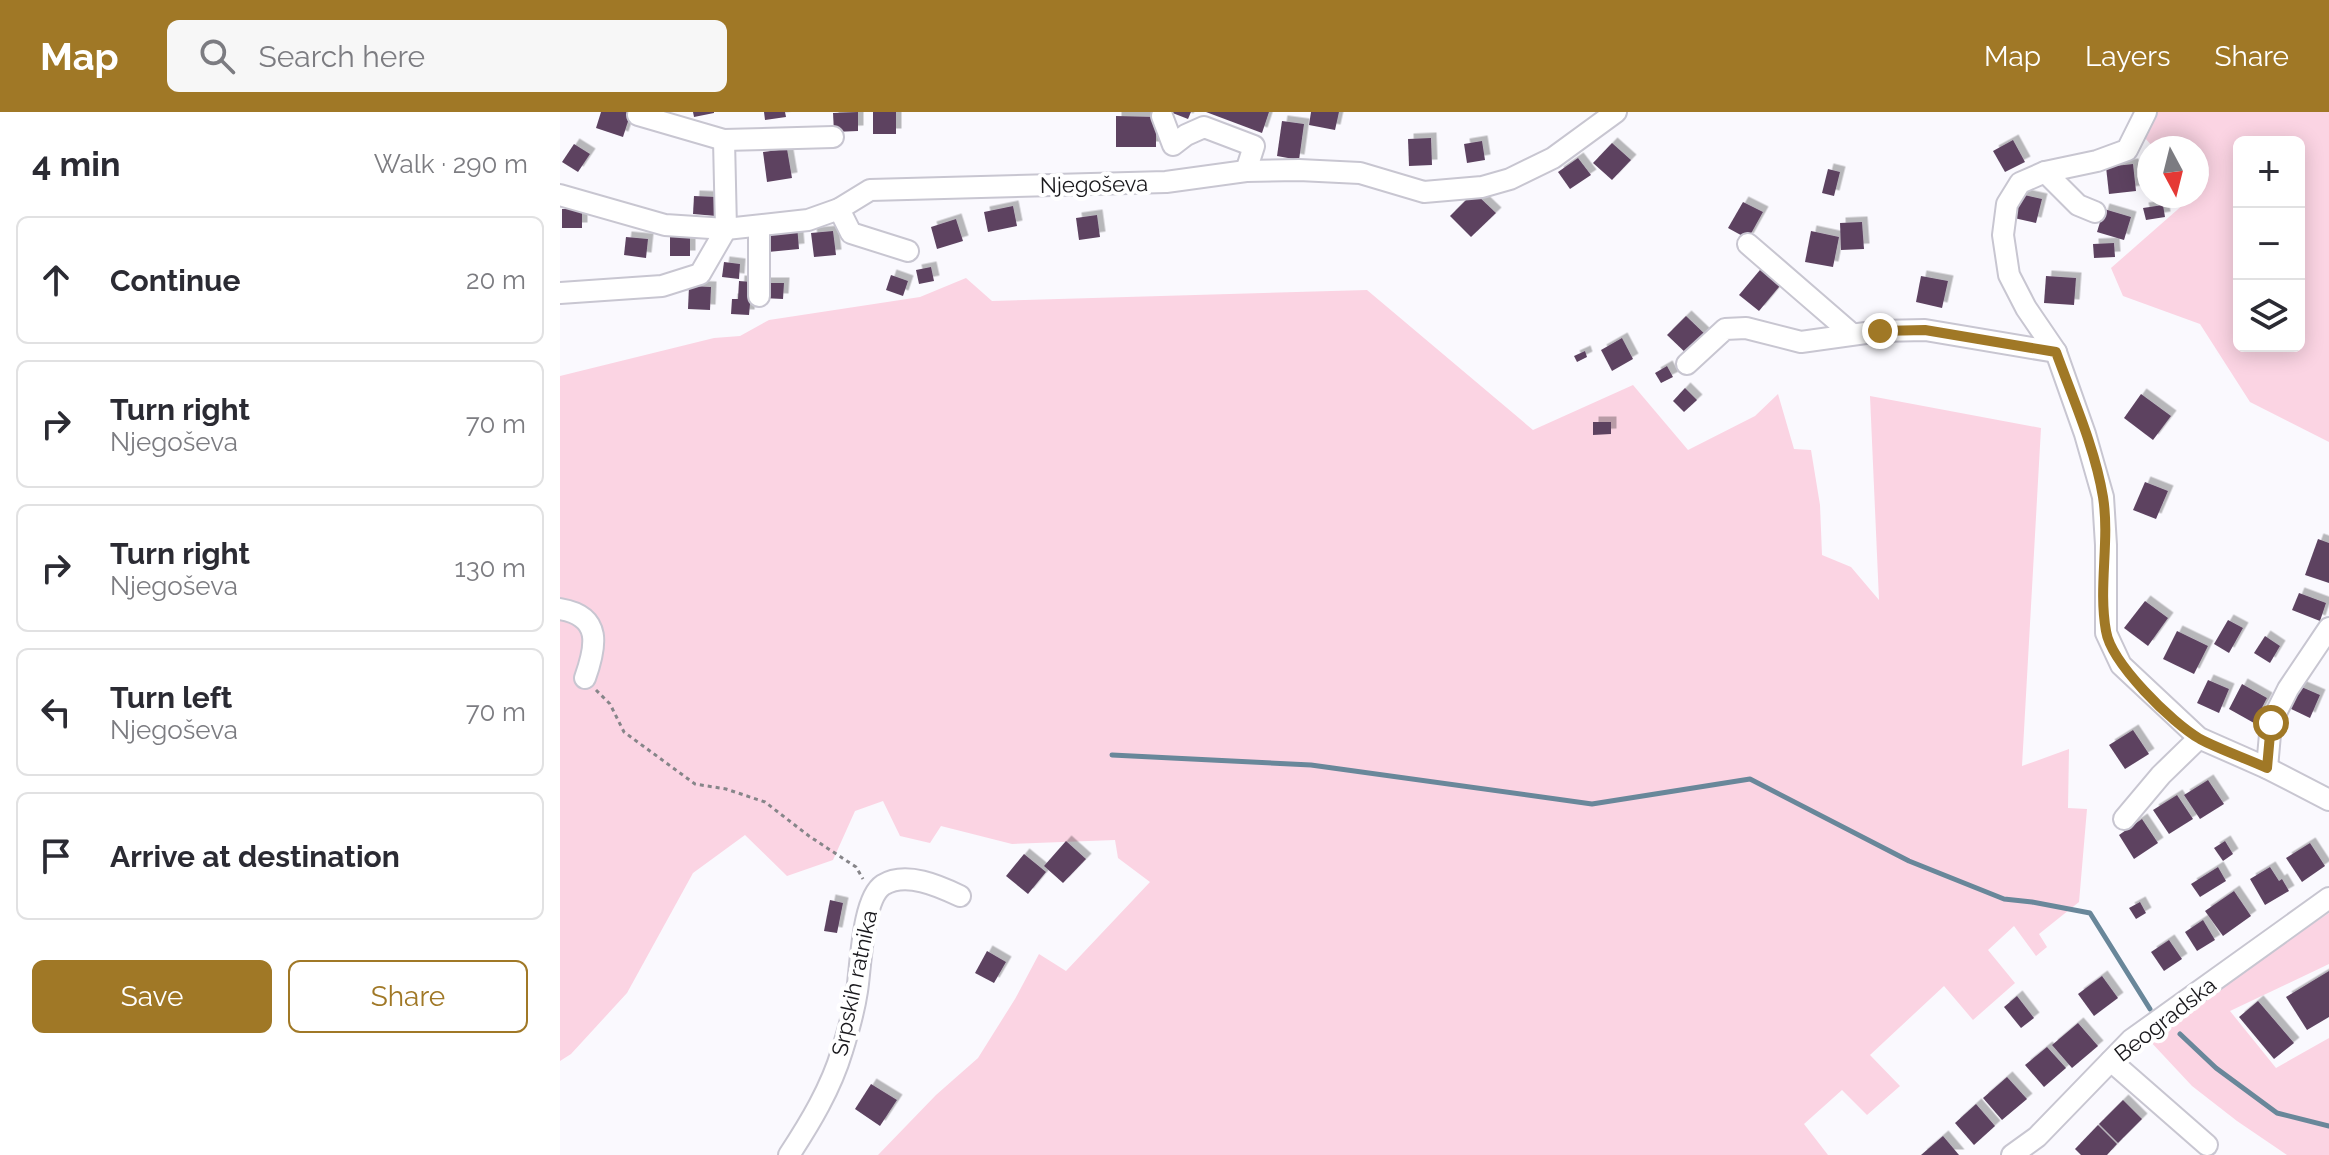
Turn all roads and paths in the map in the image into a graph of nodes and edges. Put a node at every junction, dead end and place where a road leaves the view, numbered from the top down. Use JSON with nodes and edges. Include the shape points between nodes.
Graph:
{"nodes":[{"id":1,"x":1616,"y":112,"type":"edge"},
{"id":2,"x":2146,"y":112,"type":"edge"},
{"id":3,"x":638,"y":115,"type":"dead end"},
{"id":4,"x":1162,"y":116,"type":"dead end"},
{"id":5,"x":833,"y":137,"type":"dead end"},
{"id":6,"x":724,"y":140,"type":"junction"},
{"id":7,"x":1246,"y":171,"type":"junction"},
{"id":8,"x":2045,"y":172,"type":"junction"},
{"id":9,"x":560,"y":195,"type":"edge"},
{"id":10,"x":839,"y":209,"type":"junction"},
{"id":11,"x":2095,"y":212,"type":"dead end"},
{"id":12,"x":759,"y":226,"type":"junction"},
{"id":13,"x":726,"y":229,"type":"junction"},
{"id":14,"x":1748,"y":244,"type":"dead end"},
{"id":15,"x":908,"y":251,"type":"dead end"},
{"id":16,"x":560,"y":293,"type":"edge"},
{"id":17,"x":759,"y":296,"type":"dead end"},
{"id":18,"x":1852,"y":334,"type":"junction"},
{"id":19,"x":2056,"y":352,"type":"junction"},
{"id":20,"x":1687,"y":364,"type":"dead end"},
{"id":21,"x":560,"y":609,"type":"edge"},
{"id":22,"x":2329,"y":628,"type":"edge"},
{"id":23,"x":585,"y":678,"type":"joint"},
{"id":24,"x":2199,"y":738,"type":"junction"},
{"id":25,"x":2267,"y":768,"type":"junction"},
{"id":26,"x":2329,"y":800,"type":"edge"},
{"id":27,"x":2124,"y":819,"type":"dead end"},
{"id":28,"x":873,"y":896,"type":"junction"},
{"id":29,"x":960,"y":896,"type":"dead end"},
{"id":30,"x":2329,"y":898,"type":"edge"},
{"id":31,"x":2111,"y":1061,"type":"junction"},
{"id":32,"x":2207,"y":1145,"type":"dead end"},
{"id":33,"x":789,"y":1155,"type":"edge"},
{"id":34,"x":2012,"y":1155,"type":"edge"}],
"edges":[{"from":1,"to":7,"type":"street","name":"Njegoševa","via":[[1553,158],[1482,187],[1424,192],[1360,173]]},
{"from":2,"to":8,"type":"street","via":[[2127,150]]},
{"from":3,"to":6,"type":"street"},
{"from":4,"to":7,"type":"street","via":[[1173,145],[1204,127],[1254,146]]},
{"from":5,"to":6,"type":"street"},
{"from":6,"to":13,"type":"street"},
{"from":7,"to":10,"type":"street","name":"Njegoševa","via":[[1166,182],[870,190]]},
{"from":8,"to":11,"type":"street","via":[[2078,205]]},
{"from":8,"to":19,"type":"street","via":[[2020,183],[2007,204],[2003,235],[2009,275]]},
{"from":9,"to":13,"type":"street","name":"Njegoševa","via":[[665,225]]},
{"from":10,"to":12,"type":"street","name":"Njegoševa","via":[[808,220]]},
{"from":10,"to":15,"type":"street","via":[[851,233]]},
{"from":12,"to":13,"type":"street","name":"Njegoševa"},
{"from":12,"to":17,"type":"street"},
{"from":13,"to":16,"type":"street","via":[[700,274],[688,280]]},
{"from":14,"to":18,"type":"street"},
{"from":18,"to":19,"type":"street","via":[[1925,330]]},
{"from":18,"to":20,"type":"street","via":[[1801,342],[1746,328],[1725,329]]},
{"from":19,"to":24,"type":"street","via":[[2103,497],[2106,633],[2121,665]]},
{"from":21,"to":23,"type":"street","via":[[586,620],[593,634],[595,650]]},
{"from":22,"to":25,"type":"street","via":[[2271,723]]},
{"from":23,"to":28,"type":"path","via":[[610,704],[624,732],[695,784],[765,802],[856,867]]},
{"from":24,"to":25,"type":"street"},
{"from":24,"to":27,"type":"street"},
{"from":25,"to":26,"type":"street"},
{"from":28,"to":29,"type":"street","via":[[884,885],[900,881],[929,882]]},
{"from":28,"to":33,"type":"street","name":"Srpskih ratnika","via":[[842,1054],[815,1116]]},
{"from":30,"to":31,"type":"street","name":"Beogradska","via":[[2131,1040]]},
{"from":31,"to":32,"type":"street"},
{"from":31,"to":34,"type":"street","name":"Beogradska","via":[[2037,1137]]}]}
